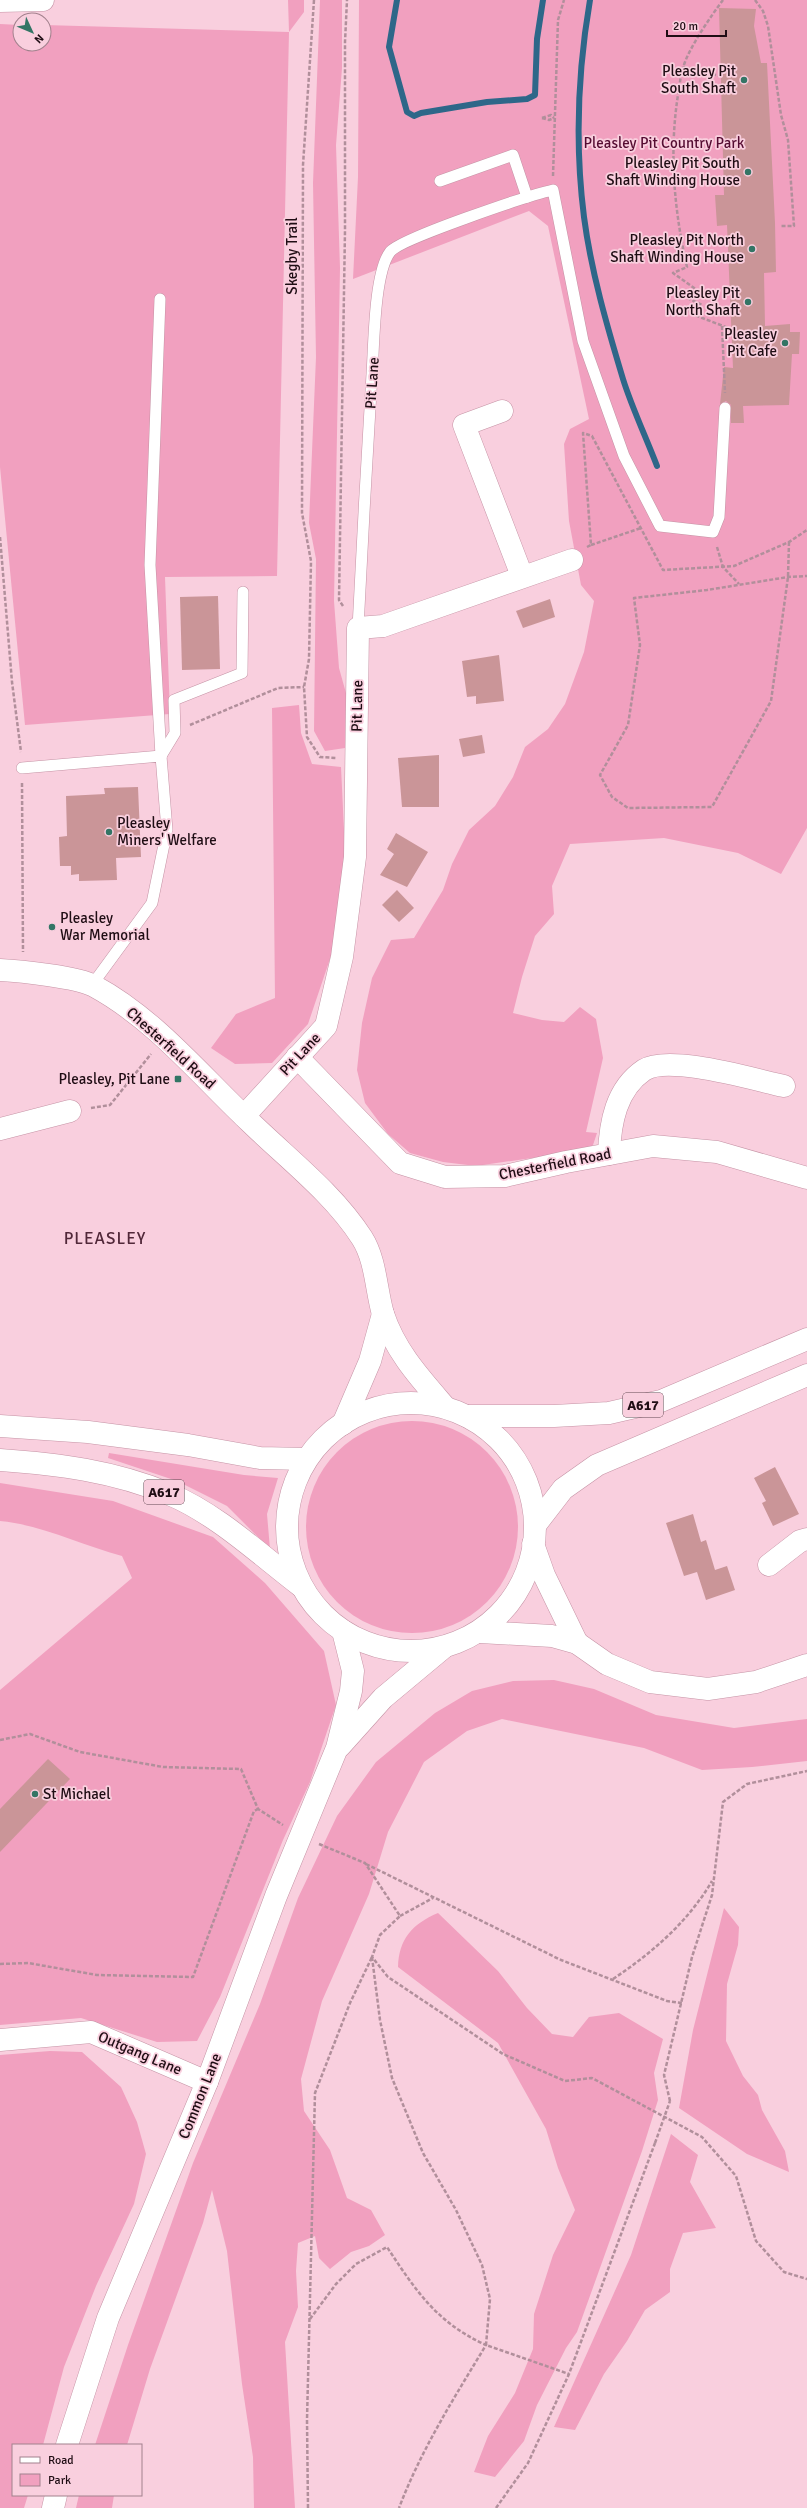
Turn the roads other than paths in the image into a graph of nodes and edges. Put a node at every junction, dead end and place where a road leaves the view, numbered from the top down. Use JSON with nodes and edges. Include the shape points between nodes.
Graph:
{"nodes":[{"id":1,"x":43,"y":0,"type":"edge"},
{"id":2,"x":0,"y":1,"type":"edge"},
{"id":3,"x":440,"y":181,"type":"dead end"},
{"id":4,"x":527,"y":197,"type":"junction"},
{"id":5,"x":160,"y":299,"type":"dead end"},
{"id":6,"x":725,"y":408,"type":"road end"},
{"id":7,"x":502,"y":411,"type":"dead end"},
{"id":8,"x":572,"y":560,"type":"road end"},
{"id":9,"x":522,"y":576,"type":"junction"},
{"id":10,"x":243,"y":592,"type":"dead end"},
{"id":11,"x":358,"y":628,"type":"junction"},
{"id":12,"x":161,"y":756,"type":"junction"},
{"id":13,"x":22,"y":768,"type":"dead end"},
{"id":14,"x":0,"y":970,"type":"edge"},
{"id":15,"x":92,"y":985,"type":"junction"},
{"id":16,"x":297,"y":1056,"type":"junction"},
{"id":17,"x":784,"y":1086,"type":"dead end"},
{"id":18,"x":70,"y":1111,"type":"road end"},
{"id":19,"x":244,"y":1116,"type":"junction"},
{"id":20,"x":0,"y":1129,"type":"edge"},
{"id":21,"x":609,"y":1154,"type":"junction"},
{"id":22,"x":807,"y":1178,"type":"edge"},
{"id":23,"x":383,"y":1314,"type":"junction"},
{"id":24,"x":807,"y":1339,"type":"edge"},
{"id":25,"x":807,"y":1375,"type":"edge"},
{"id":26,"x":445,"y":1407,"type":"junction"},
{"id":27,"x":467,"y":1416,"type":"junction"},
{"id":28,"x":343,"y":1424,"type":"junction"},
{"id":29,"x":0,"y":1426,"type":"edge"},
{"id":30,"x":306,"y":1459,"type":"junction"},
{"id":31,"x":0,"y":1460,"type":"edge"},
{"id":32,"x":535,"y":1534,"type":"junction"},
{"id":33,"x":807,"y":1539,"type":"edge"},
{"id":34,"x":769,"y":1565,"type":"dead end"},
{"id":35,"x":302,"y":1587,"type":"junction"},
{"id":36,"x":343,"y":1631,"type":"junction"},
{"id":37,"x":480,"y":1632,"type":"junction"},
{"id":38,"x":577,"y":1643,"type":"junction"},
{"id":39,"x":443,"y":1648,"type":"junction"},
{"id":40,"x":807,"y":1665,"type":"edge"},
{"id":41,"x":337,"y":1748,"type":"junction"},
{"id":42,"x":0,"y":2040,"type":"edge"},
{"id":43,"x":207,"y":2082,"type":"junction"},
{"id":44,"x":67,"y":2444,"type":"edge"},
{"id":45,"x":56,"y":2496,"type":"edge"},
{"id":46,"x":53,"y":2508,"type":"edge"}],
"edges":[{"from":1,"to":2,"type":"main road"},
{"from":3,"to":4,"type":"lane","via":[[513,155]]},
{"from":4,"to":6,"type":"lane","via":[[553,190],[583,341],[624,456],[660,526],[713,532],[719,517]]},
{"from":4,"to":11,"type":"lane","name":"Pit Lane","via":[[396,246],[384,263],[376,313],[360,557]]},
{"from":5,"to":12,"type":"lane","via":[[150,565]]},
{"from":7,"to":9,"type":"main road","via":[[464,425]]},
{"from":8,"to":9,"type":"main road"},
{"from":9,"to":11,"type":"main road","via":[[383,626]]},
{"from":10,"to":12,"type":"lane","via":[[242,673],[174,700],[175,733]]},
{"from":11,"to":16,"type":"main road","name":"Pit Lane","via":[[355,857],[342,957],[326,1026]]},
{"from":12,"to":13,"type":"lane"},
{"from":12,"to":15,"type":"lane","via":[[167,830],[152,903]]},
{"from":14,"to":15,"type":"main road","name":"Chesterfield Road","via":[[23,971]]},
{"from":15,"to":19,"type":"main road","name":"Chesterfield Road","via":[[129,1009],[164,1038]]},
{"from":16,"to":19,"type":"main road","name":"Pit Lane"},
{"from":16,"to":21,"type":"main road","name":"Chesterfield Road","via":[[400,1163],[445,1177],[505,1176]]},
{"from":17,"to":21,"type":"main road","via":[[674,1064],[645,1070],[621,1095],[610,1127]]},
{"from":18,"to":20,"type":"main road"},
{"from":19,"to":23,"type":"main road","name":"Chesterfield Road","via":[[335,1203],[363,1240],[377,1282]]},
{"from":21,"to":22,"type":"main road","name":"Chesterfield Road","via":[[653,1146],[717,1152]]},
{"from":23,"to":26,"type":"main road","via":[[404,1359]]},
{"from":23,"to":28,"type":"main road","via":[[370,1361]]},
{"from":24,"to":27,"type":"main road","number":"A617","via":[[661,1401],[608,1413]]},
{"from":25,"to":32,"type":"main road","number":"A617","via":[[596,1464],[563,1489]]},
{"from":26,"to":27,"type":"main road"},
{"from":26,"to":28,"type":"main road","via":[[401,1403],[362,1412]]},
{"from":27,"to":32,"type":"main road","via":[[494,1434],[513,1455],[524,1473],[531,1494]]},
{"from":28,"to":30,"type":"main road","via":[[326,1436]]},
{"from":29,"to":30,"type":"main road","via":[[88,1432],[188,1445],[260,1458]]},
{"from":30,"to":35,"type":"main road","via":[[289,1499],[286,1528],[293,1570]]},
{"from":31,"to":35,"type":"main road","number":"A617","via":[[54,1464],[108,1473],[170,1494],[210,1517]]},
{"from":32,"to":37,"type":"main road","via":[[530,1565],[512,1602]]},
{"from":32,"to":38,"type":"main road","via":[[544,1575]]},
{"from":33,"to":34,"type":"main road"},
{"from":35,"to":36,"type":"main road","via":[[308,1600],[330,1623]]},
{"from":36,"to":39,"type":"main road","via":[[367,1645],[400,1652]]},
{"from":36,"to":41,"type":"main road","via":[[353,1671],[351,1691]]},
{"from":37,"to":38,"type":"main road","via":[[552,1636]]},
{"from":37,"to":39,"type":"main road"},
{"from":38,"to":40,"type":"main road","via":[[607,1664],[650,1682],[708,1689],[756,1682]]},
{"from":39,"to":41,"type":"main road","via":[[383,1698]]},
{"from":41,"to":43,"type":"main road","name":"Common Lane","via":[[276,1896]]},
{"from":42,"to":43,"type":"main road","name":"Outgang Lane","via":[[91,2032]]},
{"from":43,"to":44,"type":"main road","name":"Common Lane","via":[[108,2318]]},
{"from":45,"to":46,"type":"main road"}]}
